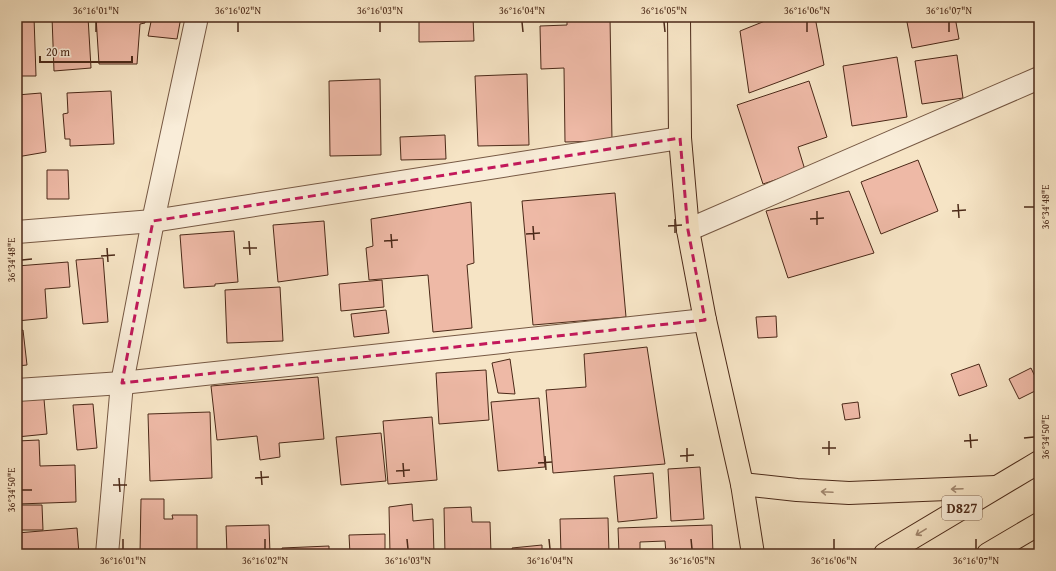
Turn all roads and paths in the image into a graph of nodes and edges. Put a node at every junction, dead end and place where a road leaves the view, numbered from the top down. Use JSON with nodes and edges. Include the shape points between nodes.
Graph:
{"nodes":[{"id":1,"x":198,"y":17,"type":"edge"},
{"id":2,"x":678,"y":17,"type":"edge"},
{"id":3,"x":1039,"y":78,"type":"edge"},
{"id":4,"x":680,"y":138,"type":"junction"},
{"id":5,"x":153,"y":221,"type":"junction"},
{"id":6,"x":688,"y":230,"type":"junction"},
{"id":7,"x":17,"y":232,"type":"edge"},
{"id":8,"x":705,"y":320,"type":"junction"},
{"id":9,"x":122,"y":383,"type":"junction"},
{"id":10,"x":17,"y":390,"type":"edge"},
{"id":11,"x":1039,"y":462,"type":"edge"},
{"id":12,"x":742,"y":484,"type":"junction"},
{"id":13,"x":996,"y":488,"type":"junction"},
{"id":14,"x":1039,"y":524,"type":"edge"},
{"id":15,"x":107,"y":554,"type":"edge"},
{"id":16,"x":753,"y":554,"type":"edge"},
{"id":17,"x":885,"y":554,"type":"edge"},
{"id":18,"x":988,"y":554,"type":"edge"}],
"edges":[{"from":1,"to":5,"type":"street"},
{"from":2,"to":4,"type":"main road"},
{"from":3,"to":6,"type":"street"},
{"from":4,"to":5,"type":"street"},
{"from":4,"to":6,"type":"main road"},
{"from":5,"to":7,"type":"street"},
{"from":5,"to":9,"type":"street"},
{"from":6,"to":8,"type":"main road"},
{"from":8,"to":9,"type":"street"},
{"from":8,"to":12,"type":"main road"},
{"from":9,"to":10,"type":"street"},
{"from":9,"to":15,"type":"street"},
{"from":11,"to":13,"type":"main road","number":"D827"},
{"from":13,"to":12,"type":"main road","one_way":true,"via":[[849,493]]},
{"from":12,"to":16,"type":"main road"},
{"from":13,"to":17,"type":"main road","number":"D827","one_way":true},
{"from":14,"to":18,"type":"main road"}]}
